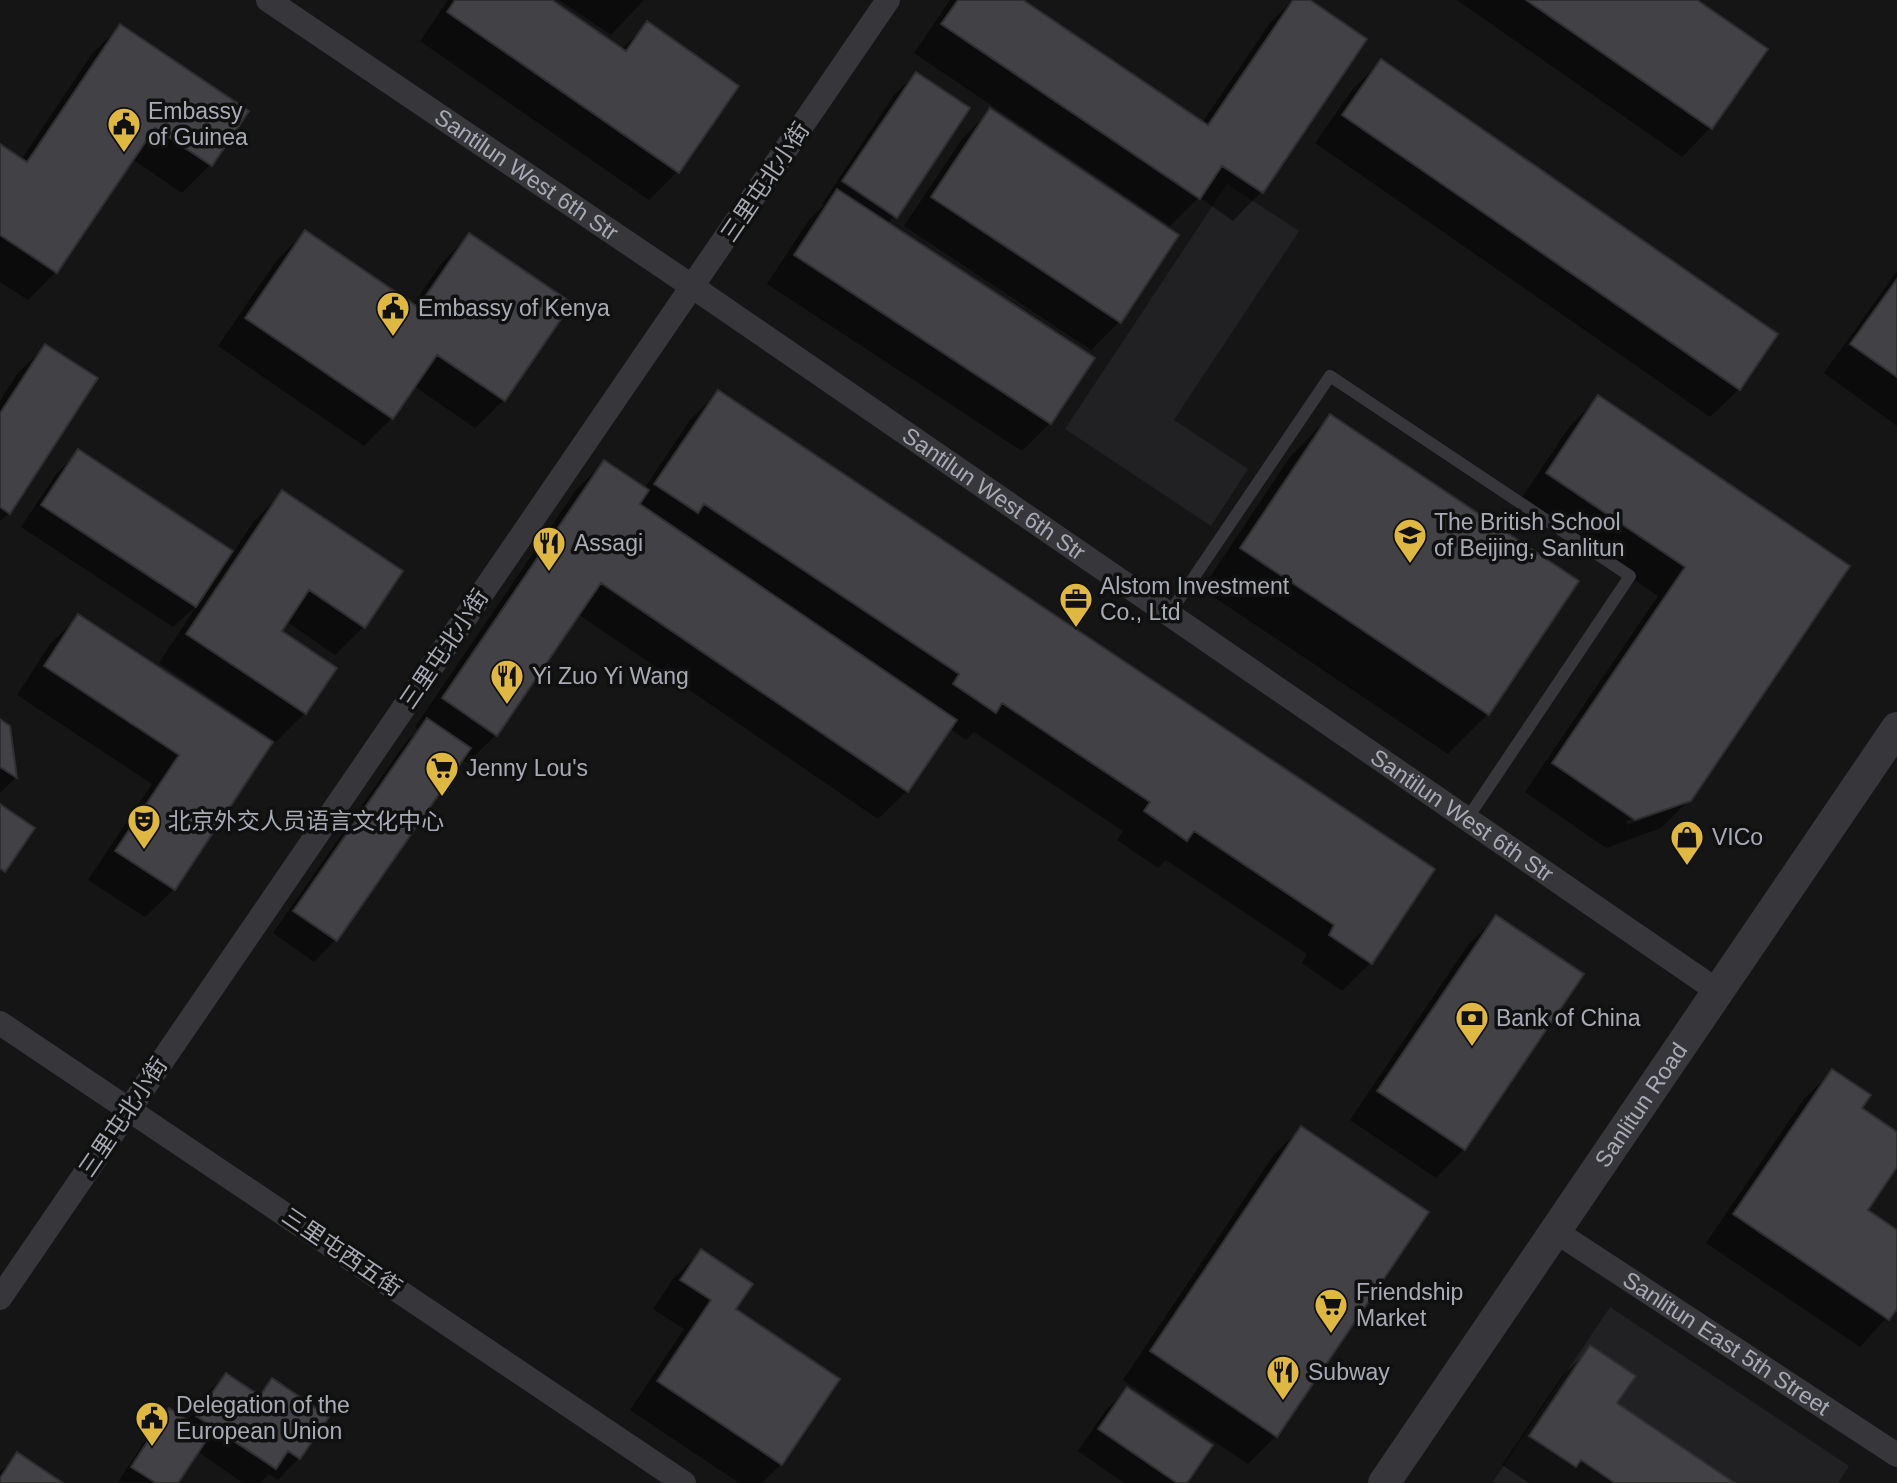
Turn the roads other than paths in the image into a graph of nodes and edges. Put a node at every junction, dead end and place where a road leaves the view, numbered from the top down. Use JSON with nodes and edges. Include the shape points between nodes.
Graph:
{"nodes":[{"id":1,"x":268,"y":0,"type":"edge"},
{"id":2,"x":888,"y":0,"type":"edge"},
{"id":3,"x":693,"y":287,"type":"junction"},
{"id":4,"x":1169,"y":614,"type":"junction"},
{"id":5,"x":1897,"y":728,"type":"edge"},
{"id":6,"x":1466,"y":819,"type":"junction"},
{"id":7,"x":1719,"y":992,"type":"junction"},
{"id":8,"x":0,"y":1023,"type":"edge"},
{"id":9,"x":129,"y":1108,"type":"junction"},
{"id":10,"x":1555,"y":1231,"type":"junction"},
{"id":11,"x":0,"y":1298,"type":"edge"},
{"id":12,"x":1897,"y":1455,"type":"edge"},
{"id":13,"x":684,"y":1483,"type":"edge"},
{"id":14,"x":1384,"y":1483,"type":"edge"}],
"edges":[{"from":1,"to":3,"type":"street","name":"Santilun West 6th Str"},
{"from":2,"to":3,"type":"street","name":"三里屯北小街"},
{"from":3,"to":4,"type":"street","name":"Santilun West 6th Str"},
{"from":3,"to":9,"type":"street","name":"三里屯北小街"},
{"from":4,"to":6,"type":"street","name":"Santilun West 6th Str"},
{"from":4,"to":6,"type":"lane","via":[[1330,376],[1630,576]]},
{"from":5,"to":7,"type":"street","name":"Sanlitun Road"},
{"from":6,"to":7,"type":"street","name":"Santilun West 6th Str"},
{"from":7,"to":10,"type":"street","name":"Sanlitun Road"},
{"from":8,"to":9,"type":"street","name":"三里屯西五街"},
{"from":9,"to":11,"type":"street","name":"三里屯北小街"},
{"from":9,"to":13,"type":"street","name":"三里屯西五街"},
{"from":10,"to":12,"type":"street","name":"Sanlitun East 5th Street"},
{"from":10,"to":14,"type":"street","name":"Sanlitun Road"}]}
